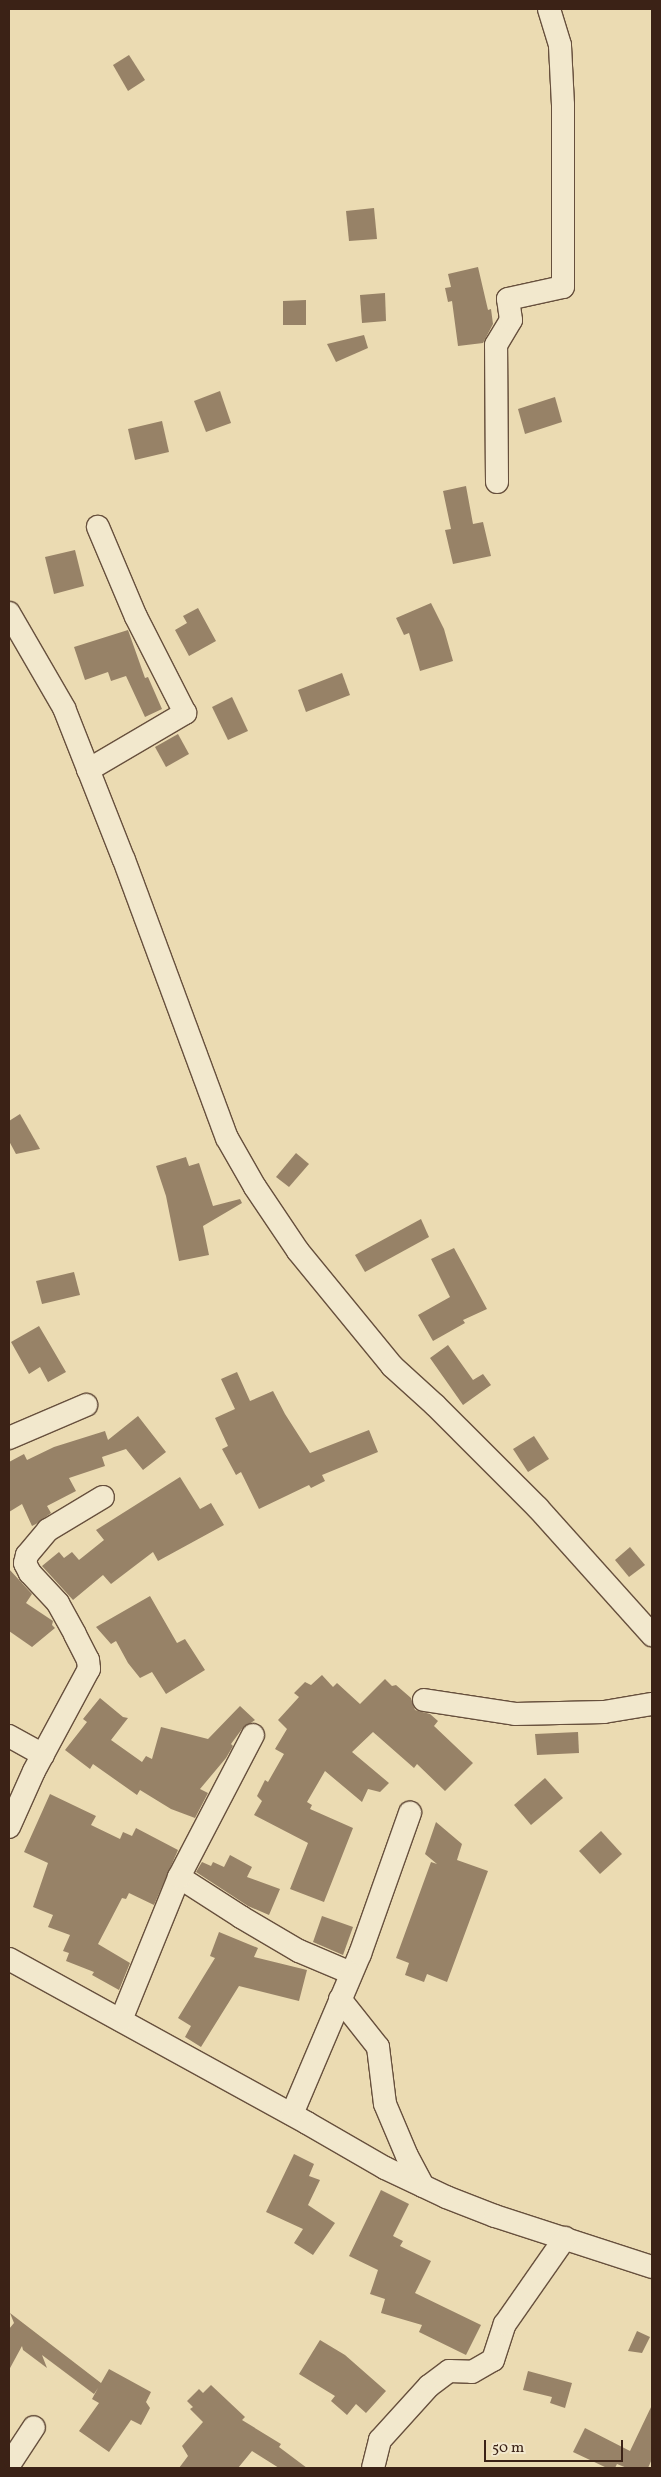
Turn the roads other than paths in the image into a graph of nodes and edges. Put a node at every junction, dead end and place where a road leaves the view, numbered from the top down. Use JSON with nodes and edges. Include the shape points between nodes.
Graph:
{"nodes":[{"id":1,"x":549,"y":9,"type":"edge"},
{"id":2,"x":497,"y":482,"type":"dead end"},
{"id":3,"x":98,"y":528,"type":"dead end"},
{"id":4,"x":9,"y":613,"type":"edge"},
{"id":5,"x":88,"y":770,"type":"junction"},
{"id":6,"x":86,"y":1405,"type":"dead end"},
{"id":7,"x":9,"y":1438,"type":"edge"},
{"id":8,"x":103,"y":1496,"type":"dead end"},
{"id":9,"x":17,"y":1556,"type":"edge"},
{"id":10,"x":652,"y":1635,"type":"edge"},
{"id":11,"x":424,"y":1700,"type":"dead end"},
{"id":12,"x":652,"y":1704,"type":"edge"},
{"id":13,"x":253,"y":1735,"type":"dead end"},
{"id":14,"x":9,"y":1736,"type":"edge"},
{"id":15,"x":43,"y":1755,"type":"junction"},
{"id":16,"x":410,"y":1812,"type":"dead end"},
{"id":17,"x":9,"y":1827,"type":"edge"},
{"id":18,"x":179,"y":1877,"type":"junction"},
{"id":19,"x":9,"y":1959,"type":"edge"},
{"id":20,"x":351,"y":1973,"type":"junction"},
{"id":21,"x":340,"y":1999,"type":"junction"},
{"id":22,"x":120,"y":2020,"type":"junction"},
{"id":23,"x":292,"y":2114,"type":"junction"},
{"id":24,"x":423,"y":2186,"type":"junction"},
{"id":25,"x":564,"y":2238,"type":"junction"},
{"id":26,"x":652,"y":2267,"type":"edge"},
{"id":27,"x":34,"y":2427,"type":"dead end"},
{"id":28,"x":9,"y":2465,"type":"edge"},
{"id":29,"x":373,"y":2468,"type":"edge"}],
"edges":[{"from":1,"to":2,"type":"street","via":[[560,45],[563,287],[508,299],[511,320],[496,346]]},
{"from":3,"to":5,"type":"street","via":[[136,617],[185,713]]},
{"from":4,"to":5,"type":"street","via":[[64,708]]},
{"from":5,"to":10,"type":"street","via":[[227,1138],[255,1187],[298,1251],[392,1366],[538,1508]]},
{"from":6,"to":7,"type":"street"},
{"from":8,"to":9,"type":"street","via":[[48,1530],[27,1555]]},
{"from":9,"to":15,"type":"street","via":[[58,1603],[88,1660],[89,1669]]},
{"from":11,"to":12,"type":"street","via":[[516,1714],[604,1712]]},
{"from":13,"to":18,"type":"street"},
{"from":14,"to":15,"type":"street"},
{"from":15,"to":17,"type":"street"},
{"from":16,"to":20,"type":"street"},
{"from":18,"to":20,"type":"street","via":[[299,1951]]},
{"from":18,"to":22,"type":"street"},
{"from":19,"to":22,"type":"street"},
{"from":20,"to":21,"type":"street"},
{"from":21,"to":23,"type":"street"},
{"from":21,"to":24,"type":"street","via":[[378,2047],[384,2104]]},
{"from":22,"to":23,"type":"street"},
{"from":23,"to":24,"type":"street","via":[[385,2168]]},
{"from":24,"to":25,"type":"street","via":[[495,2216]]},
{"from":25,"to":26,"type":"street"},
{"from":25,"to":29,"type":"street","via":[[505,2324],[493,2360],[472,2372],[449,2371],[429,2386],[380,2440]]},
{"from":27,"to":28,"type":"street"}]}
